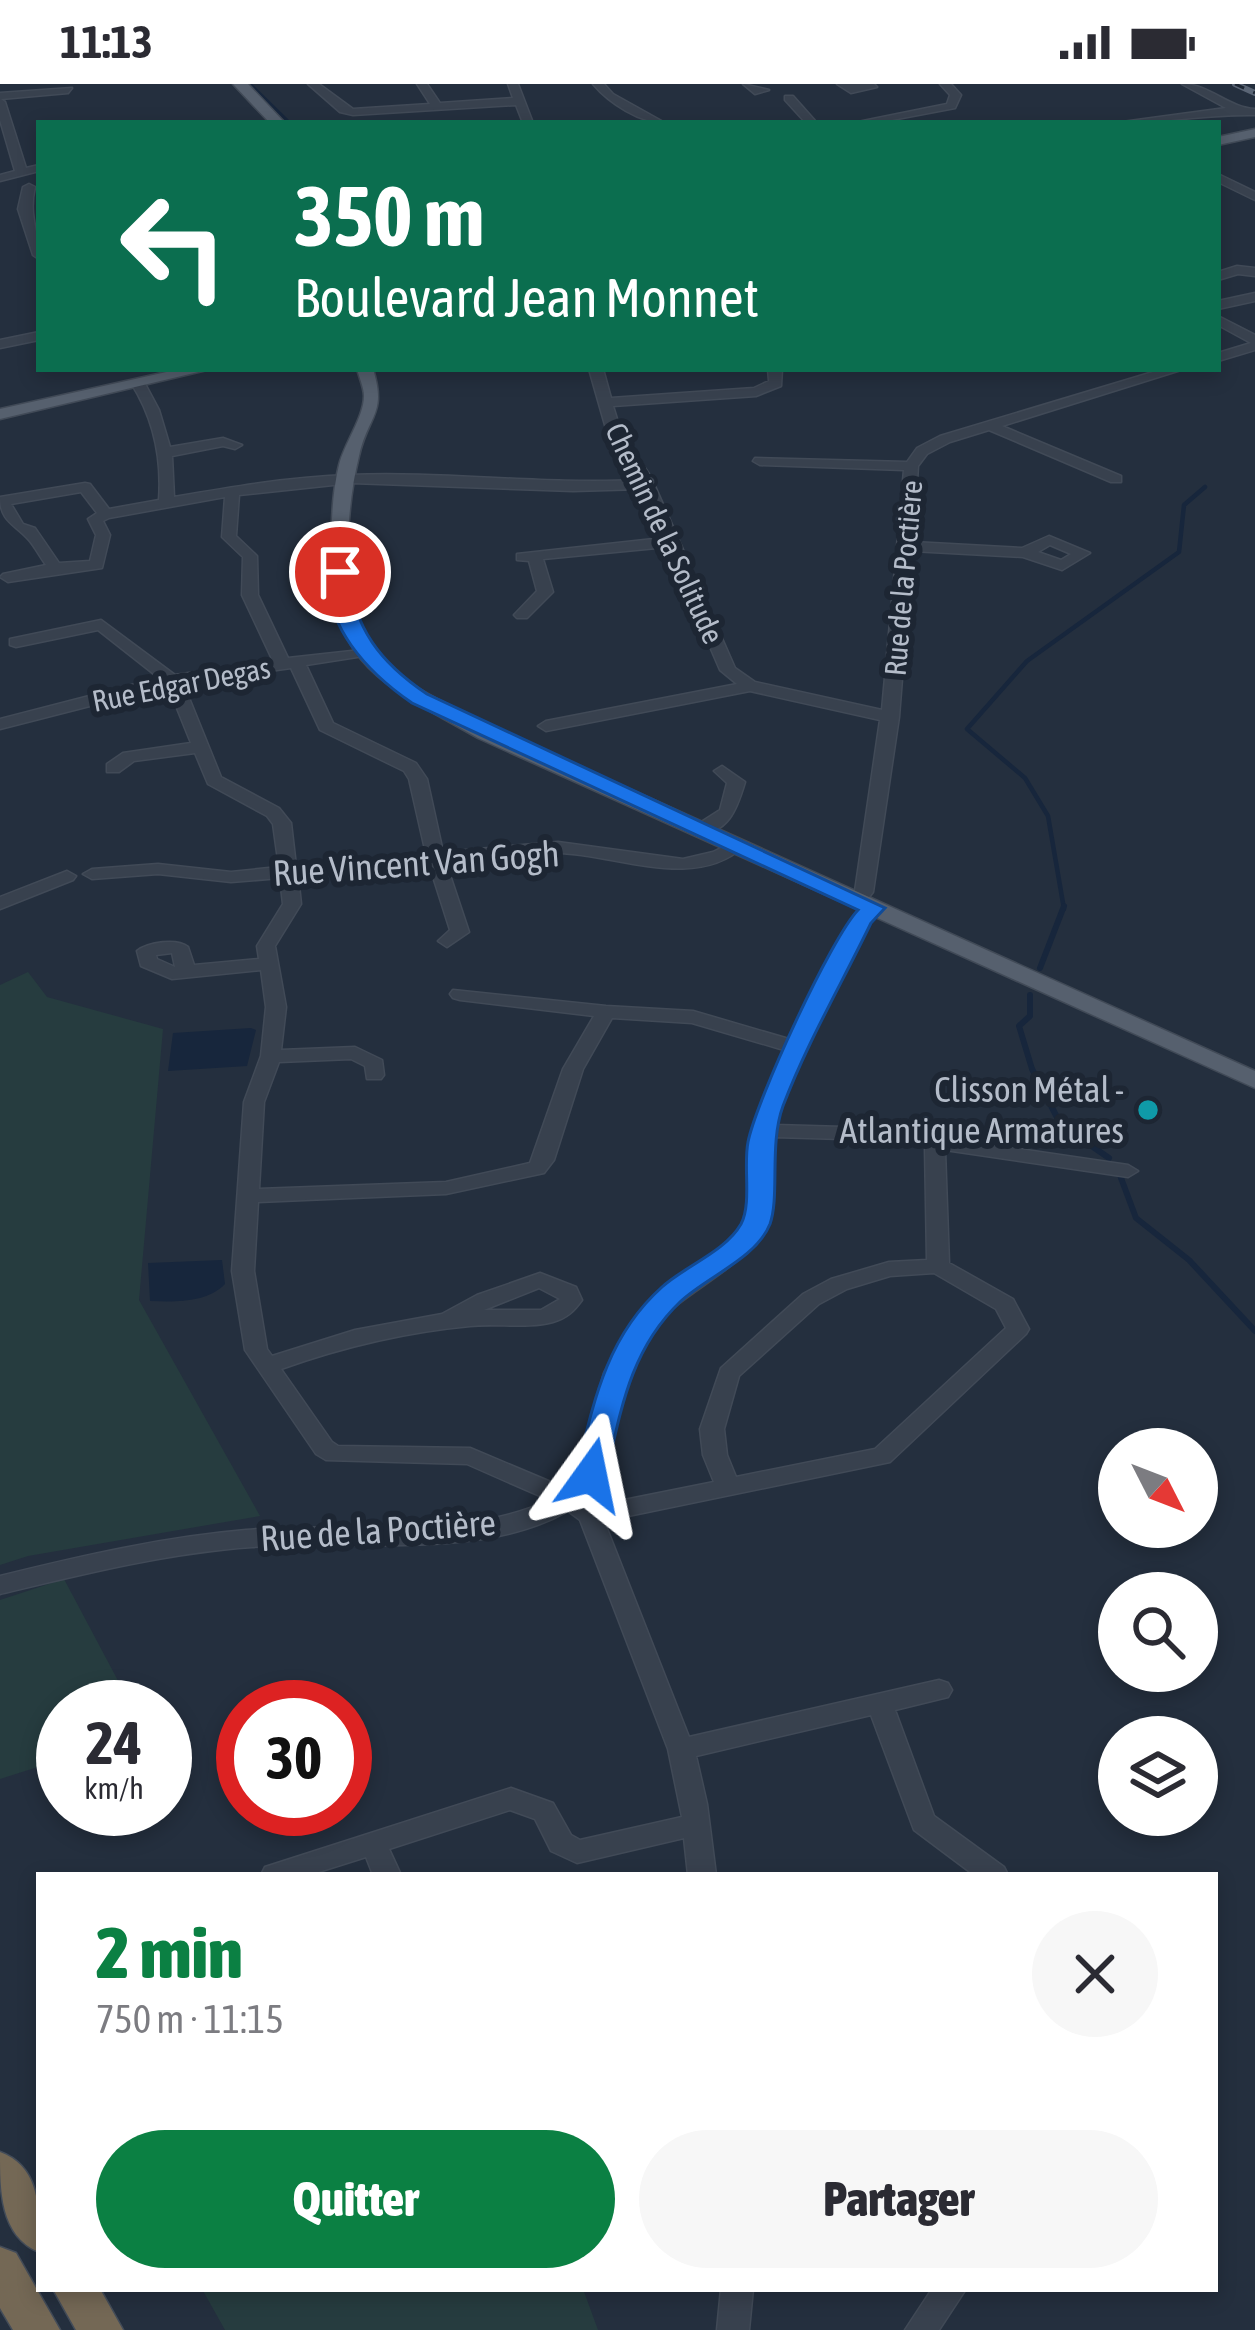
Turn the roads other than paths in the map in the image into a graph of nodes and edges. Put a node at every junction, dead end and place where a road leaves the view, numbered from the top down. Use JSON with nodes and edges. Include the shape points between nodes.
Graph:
{"nodes":[{"id":1,"x":241,"y":84,"type":"edge"},
{"id":2,"x":314,"y":84,"type":"edge"},
{"id":3,"x":422,"y":84,"type":"edge"},
{"id":4,"x":513,"y":84,"type":"edge"},
{"id":5,"x":598,"y":84,"type":"edge"},
{"id":6,"x":748,"y":84,"type":"edge"},
{"id":7,"x":842,"y":84,"type":"edge"},
{"id":8,"x":867,"y":84,"type":"edge"},
{"id":9,"x":945,"y":84,"type":"edge"},
{"id":10,"x":1186,"y":84,"type":"edge"},
{"id":11,"x":68,"y":90,"type":"dead end"},
{"id":12,"x":764,"y":90,"type":"dead end"},
{"id":13,"x":789,"y":98,"type":"dead end"},
{"id":14,"x":0,"y":99,"type":"edge"},
{"id":15,"x":520,"y":100,"type":"junction"},
{"id":16,"x":437,"y":106,"type":"junction"},
{"id":17,"x":1237,"y":110,"type":"junction"},
{"id":18,"x":1255,"y":112,"type":"edge"},
{"id":19,"x":275,"y":120,"type":"edge"},
{"id":20,"x":527,"y":120,"type":"edge"},
{"id":21,"x":654,"y":120,"type":"edge"},
{"id":22,"x":809,"y":120,"type":"edge"},
{"id":23,"x":874,"y":120,"type":"edge"},
{"id":24,"x":1147,"y":120,"type":"edge"},
{"id":25,"x":1255,"y":133,"type":"edge"},
{"id":26,"x":1221,"y":140,"type":"edge"},
{"id":27,"x":26,"y":177,"type":"edge"},
{"id":28,"x":0,"y":178,"type":"edge"},
{"id":29,"x":1248,"y":188,"type":"edge"},
{"id":30,"x":1255,"y":197,"type":"edge"},
{"id":31,"x":32,"y":213,"type":"edge"},
{"id":32,"x":1255,"y":272,"type":"edge"},
{"id":33,"x":1221,"y":276,"type":"edge"},
{"id":34,"x":1255,"y":297,"type":"edge"},
{"id":35,"x":1221,"y":303,"type":"edge"},
{"id":36,"x":1221,"y":322,"type":"edge"},
{"id":37,"x":36,"y":337,"type":"edge"},
{"id":38,"x":1255,"y":343,"type":"edge"},
{"id":39,"x":0,"y":344,"type":"edge"},
{"id":40,"x":1221,"y":356,"type":"edge"},
{"id":41,"x":363,"y":372,"type":"edge"},
{"id":42,"x":597,"y":372,"type":"edge"},
{"id":43,"x":775,"y":372,"type":"edge"},
{"id":44,"x":1167,"y":372,"type":"edge"},
{"id":45,"x":138,"y":374,"type":"edge"},
{"id":46,"x":605,"y":402,"type":"junction"},
{"id":47,"x":0,"y":414,"type":"edge"},
{"id":48,"x":988,"y":425,"type":"junction"},
{"id":49,"x":235,"y":445,"type":"dead end"},
{"id":50,"x":163,"y":453,"type":"junction"},
{"id":51,"x":760,"y":461,"type":"dead end"},
{"id":52,"x":911,"y":466,"type":"junction"},
{"id":53,"x":1116,"y":479,"type":"dead end"},
{"id":54,"x":344,"y":480,"type":"junction"},
{"id":55,"x":647,"y":484,"type":"junction"},
{"id":56,"x":232,"y":495,"type":"junction"},
{"id":57,"x":1,"y":501,"type":"edge"},
{"id":58,"x":166,"y":503,"type":"junction"},
{"id":59,"x":105,"y":514,"type":"junction"},
{"id":60,"x":672,"y":542,"type":"junction"},
{"id":61,"x":905,"y":546,"type":"junction"},
{"id":62,"x":1024,"y":553,"type":"dead end"},
{"id":63,"x":55,"y":568,"type":"junction"},
{"id":64,"x":8,"y":577,"type":"dead end"},
{"id":65,"x":522,"y":615,"type":"dead end"},
{"id":66,"x":16,"y":641,"type":"dead end"},
{"id":67,"x":364,"y":652,"type":"junction"},
{"id":68,"x":290,"y":663,"type":"junction"},
{"id":69,"x":166,"y":680,"type":"junction"},
{"id":70,"x":750,"y":686,"type":"junction"},
{"id":71,"x":891,"y":717,"type":"junction"},
{"id":72,"x":0,"y":724,"type":"edge"},
{"id":73,"x":546,"y":726,"type":"dead end"},
{"id":74,"x":200,"y":747,"type":"junction"},
{"id":75,"x":113,"y":768,"type":"dead end"},
{"id":76,"x":722,"y":771,"type":"dead end"},
{"id":77,"x":701,"y":830,"type":"junction"},
{"id":78,"x":735,"y":846,"type":"junction"},
{"id":79,"x":438,"y":858,"type":"junction"},
{"id":80,"x":289,"y":872,"type":"junction"},
{"id":81,"x":92,"y":874,"type":"dead end"},
{"id":82,"x":67,"y":876,"type":"dead end"},
{"id":83,"x":0,"y":904,"type":"edge"},
{"id":84,"x":865,"y":904,"type":"junction"},
{"id":85,"x":447,"y":941,"type":"dead end"},
{"id":86,"x":269,"y":964,"type":"junction"},
{"id":87,"x":186,"y":971,"type":"dead end"},
{"id":88,"x":460,"y":994,"type":"dead end"},
{"id":89,"x":606,"y":1012,"type":"junction"},
{"id":90,"x":798,"y":1048,"type":"junction"},
{"id":91,"x":271,"y":1056,"type":"junction"},
{"id":92,"x":374,"y":1075,"type":"dead end"},
{"id":93,"x":1255,"y":1079,"type":"edge"},
{"id":94,"x":763,"y":1131,"type":"junction"},
{"id":95,"x":935,"y":1142,"type":"junction"},
{"id":96,"x":1128,"y":1172,"type":"dead end"},
{"id":97,"x":248,"y":1196,"type":"junction"},
{"id":98,"x":938,"y":1266,"type":"junction"},
{"id":99,"x":449,"y":1320,"type":"dead end"},
{"id":100,"x":267,"y":1366,"type":"junction"},
{"id":101,"x":728,"y":1487,"type":"junction"},
{"id":102,"x":568,"y":1499,"type":"junction"},
{"id":103,"x":590,"y":1515,"type":"junction"},
{"id":104,"x":0,"y":1585,"type":"edge"},
{"id":105,"x":939,"y":1690,"type":"dead end"},
{"id":106,"x":880,"y":1705,"type":"junction"},
{"id":107,"x":681,"y":1749,"type":"junction"},
{"id":108,"x":697,"y":1824,"type":"junction"},
{"id":109,"x":374,"y":1845,"type":"junction"},
{"id":110,"x":285,"y":1872,"type":"edge"},
{"id":111,"x":386,"y":1872,"type":"edge"},
{"id":112,"x":702,"y":1872,"type":"edge"},
{"id":113,"x":990,"y":1872,"type":"edge"},
{"id":114,"x":0,"y":2170,"type":"edge"},
{"id":115,"x":36,"y":2228,"type":"edge"},
{"id":116,"x":0,"y":2267,"type":"edge"},
{"id":117,"x":77,"y":2292,"type":"edge"},
{"id":118,"x":737,"y":2292,"type":"edge"},
{"id":119,"x":948,"y":2292,"type":"edge"},
{"id":120,"x":38,"y":2330,"type":"edge"},
{"id":121,"x":100,"y":2330,"type":"edge"},
{"id":122,"x":733,"y":2330,"type":"edge"},
{"id":123,"x":921,"y":2330,"type":"edge"}],
"edges":[{"from":1,"to":19,"type":"main road"},
{"from":2,"to":16,"type":"street","via":[[353,112]]},
{"from":3,"to":16,"type":"street"},
{"from":4,"to":15,"type":"street"},
{"from":5,"to":21,"type":"street"},
{"from":6,"to":12,"type":"street"},
{"from":7,"to":8,"type":"street"},
{"from":9,"to":23,"type":"street","via":[[956,95],[951,106]]},
{"from":10,"to":17,"type":"street"},
{"from":11,"to":14,"type":"street"},
{"from":13,"to":22,"type":"street"},
{"from":14,"to":27,"type":"street"},
{"from":15,"to":16,"type":"street"},
{"from":15,"to":20,"type":"street"},
{"from":17,"to":18,"type":"street"},
{"from":17,"to":24,"type":"street"},
{"from":25,"to":26,"type":"main road"},
{"from":27,"to":28,"type":"street"},
{"from":27,"to":31,"type":"street"},
{"from":29,"to":30,"type":"street"},
{"from":32,"to":33,"type":"street"},
{"from":34,"to":35,"type":"street"},
{"from":36,"to":38,"type":"street"},
{"from":37,"to":39,"type":"street"},
{"from":38,"to":40,"type":"street"},
{"from":41,"to":54,"type":"main road","via":[[374,397]]},
{"from":42,"to":46,"type":"street","name":"Chemin de la Solitude"},
{"from":43,"to":46,"type":"street","via":[[776,383],[756,392]]},
{"from":44,"to":48,"type":"street","name":"Rue de la Poctière"},
{"from":45,"to":47,"type":"main road"},
{"from":45,"to":50,"type":"street"},
{"from":46,"to":55,"type":"street","name":"Chemin de la Solitude"},
{"from":48,"to":52,"type":"street","name":"Rue de la Poctière","via":[[928,446]]},
{"from":48,"to":53,"type":"street"},
{"from":49,"to":50,"type":"street"},
{"from":50,"to":58,"type":"street"},
{"from":51,"to":52,"type":"street"},
{"from":52,"to":61,"type":"street","name":"Rue de la Poctière"},
{"from":54,"to":55,"type":"street","via":[[483,489],[522,481],[568,490]]},
{"from":54,"to":56,"type":"street"},
{"from":54,"to":67,"type":"main road","via":[[341,603]]},
{"from":55,"to":60,"type":"street","name":"Chemin de la Solitude"},
{"from":56,"to":58,"type":"street"},
{"from":56,"to":68,"type":"street","via":[[230,537],[250,556],[250,595]]},
{"from":57,"to":59,"type":"street","via":[[85,488]]},
{"from":57,"to":63,"type":"street"},
{"from":58,"to":59,"type":"street"},
{"from":59,"to":63,"type":"street","via":[[95,519],[103,536],[97,565]]},
{"from":60,"to":65,"type":"street","via":[[529,556],[545,592]]},
{"from":60,"to":70,"type":"street","name":"Chemin de la Solitude","via":[[728,670]]},
{"from":61,"to":62,"type":"street"},
{"from":61,"to":71,"type":"street","name":"Rue de la Poctière"},
{"from":63,"to":64,"type":"street"},
{"from":66,"to":69,"type":"street","via":[[101,626]]},
{"from":67,"to":68,"type":"street","name":"Rue Edgar Degas"},
{"from":67,"to":77,"type":"main road","via":[[446,713]]},
{"from":68,"to":69,"type":"street","name":"Rue Edgar Degas"},
{"from":68,"to":79,"type":"street","via":[[326,726],[410,767]]},
{"from":69,"to":72,"type":"street","name":"Rue Edgar Degas"},
{"from":69,"to":74,"type":"street","via":[[175,683]]},
{"from":70,"to":71,"type":"street"},
{"from":70,"to":73,"type":"street"},
{"from":71,"to":84,"type":"street","name":"Rue de la Poctière"},
{"from":74,"to":75,"type":"street","via":[[129,757]]},
{"from":74,"to":80,"type":"street","via":[[222,788],[282,823]]},
{"from":76,"to":77,"type":"street","via":[[736,782],[728,812]]},
{"from":77,"to":78,"type":"main road"},
{"from":78,"to":79,"type":"street","name":"Rue Vincent Van Gogh","via":[[683,864],[558,848]]},
{"from":78,"to":84,"type":"main road"},
{"from":79,"to":80,"type":"street","name":"Rue Vincent Van Gogh"},
{"from":79,"to":85,"type":"street","via":[[460,932]]},
{"from":80,"to":81,"type":"street","name":"Rue Vincent Van Gogh"},
{"from":80,"to":86,"type":"street","via":[[292,904],[270,937]]},
{"from":82,"to":83,"type":"street"},
{"from":84,"to":90,"type":"street","name":"Rue de la Poctière"},
{"from":84,"to":93,"type":"main road"},
{"from":86,"to":87,"type":"street"},
{"from":86,"to":91,"type":"street","via":[[276,1007]]},
{"from":88,"to":89,"type":"street"},
{"from":89,"to":90,"type":"street","via":[[693,1017]]},
{"from":89,"to":97,"type":"street","via":[[573,1070],[537,1168],[446,1188]]},
{"from":90,"to":94,"type":"street","name":"Rue de la Poctière"},
{"from":91,"to":92,"type":"street","via":[[355,1053],[375,1064]]},
{"from":91,"to":97,"type":"street","via":[[254,1102]]},
{"from":94,"to":95,"type":"street"},
{"from":94,"to":102,"type":"street","name":"Rue de la Poctière","via":[[757,1222],[642,1325],[615,1373],[591,1475]]},
{"from":95,"to":96,"type":"street"},
{"from":95,"to":98,"type":"street"},
{"from":97,"to":100,"type":"street","via":[[243,1270],[253,1341]]},
{"from":98,"to":101,"type":"street","via":[[890,1270],[825,1292],[729,1372],[712,1429]]},
{"from":98,"to":101,"type":"street","via":[[1005,1304],[1018,1329],[882,1456]]},
{"from":99,"to":100,"type":"street","via":[[343,1337]]},
{"from":100,"to":102,"type":"street","via":[[334,1454],[455,1453]]},
{"from":101,"to":103,"type":"street"},
{"from":102,"to":103,"type":"street"},
{"from":102,"to":104,"type":"street","name":"Rue de la Poctière","via":[[493,1526],[245,1538]]},
{"from":103,"to":107,"type":"street"},
{"from":105,"to":106,"type":"street"},
{"from":106,"to":107,"type":"street"},
{"from":106,"to":113,"type":"street","via":[[923,1822]]},
{"from":107,"to":108,"type":"street"},
{"from":108,"to":109,"type":"street","via":[[577,1852],[561,1843],[544,1811],[512,1799]]},
{"from":108,"to":112,"type":"street"},
{"from":109,"to":110,"type":"street"},
{"from":109,"to":111,"type":"street"},
{"from":114,"to":115,"type":"highway"},
{"from":116,"to":120,"type":"highway"},
{"from":117,"to":121,"type":"highway"},
{"from":118,"to":122,"type":"street"},
{"from":119,"to":123,"type":"street"}]}
